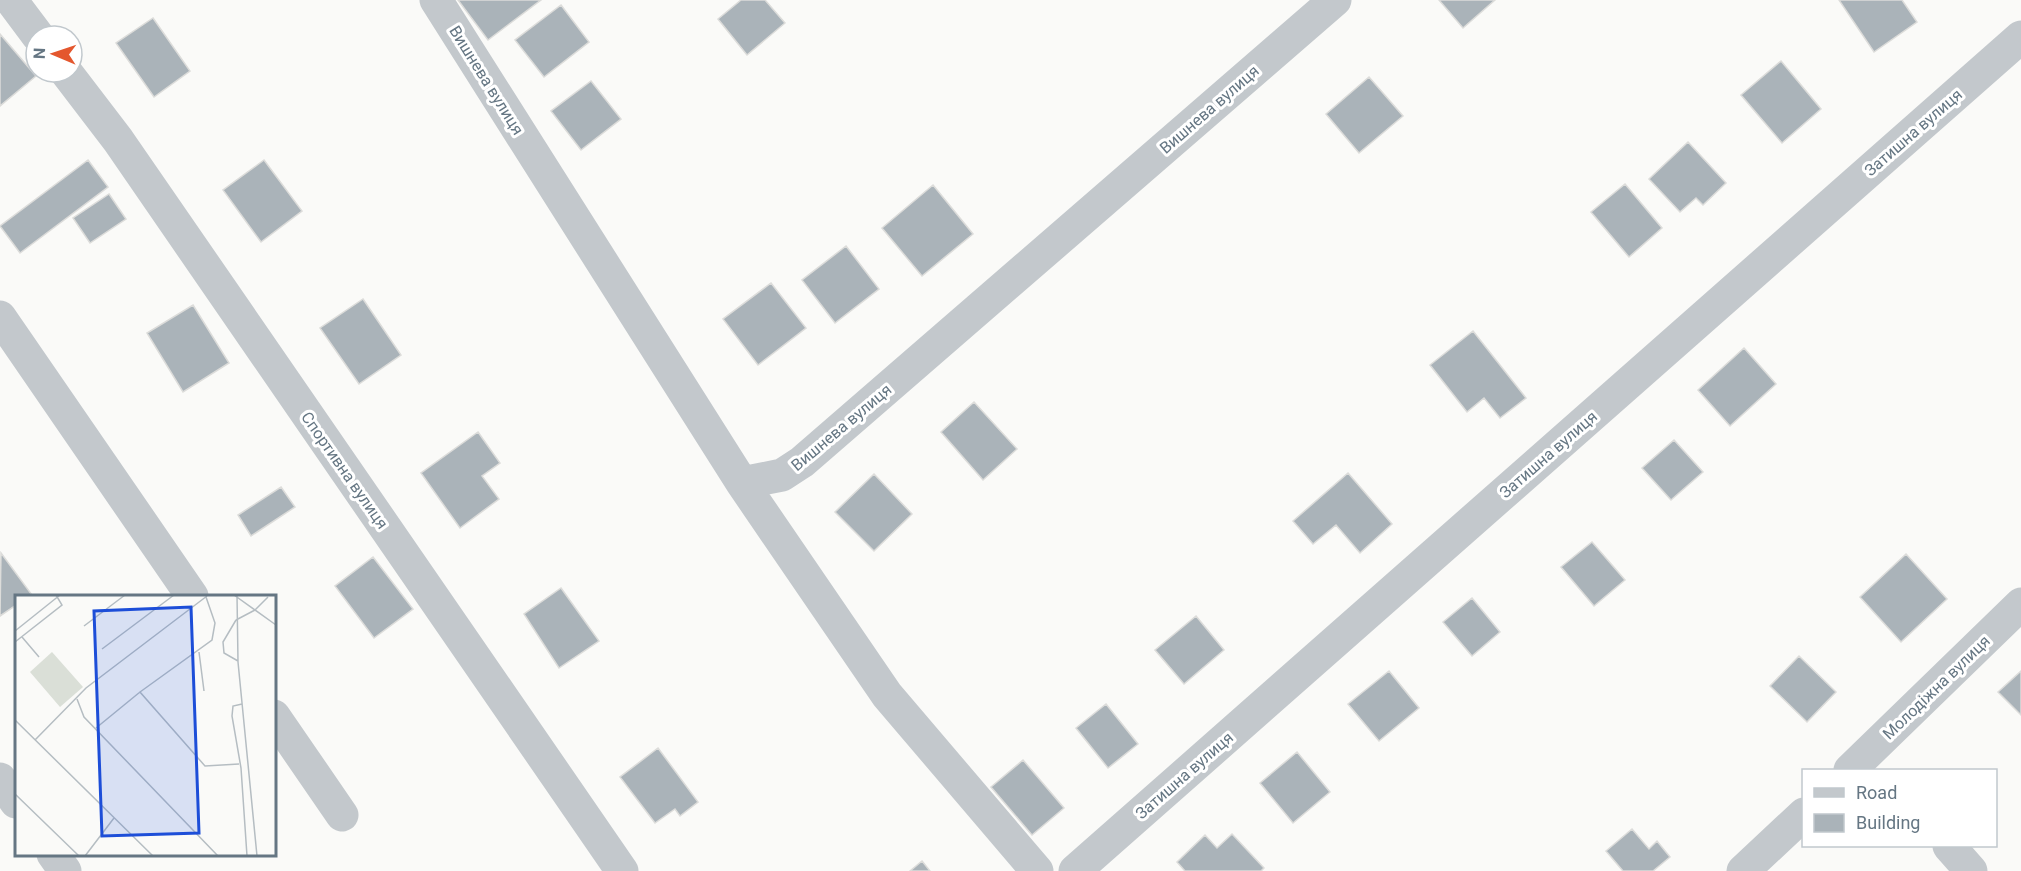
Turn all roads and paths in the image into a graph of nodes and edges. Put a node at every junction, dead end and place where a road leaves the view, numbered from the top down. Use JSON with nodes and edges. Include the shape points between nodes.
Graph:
{"nodes":[{"id":1,"x":11,"y":0,"type":"edge"},
{"id":2,"x":436,"y":0,"type":"edge"},
{"id":3,"x":1335,"y":0,"type":"edge"},
{"id":4,"x":29,"y":24,"type":"edge"},
{"id":5,"x":2021,"y":37,"type":"edge"},
{"id":6,"x":75,"y":84,"type":"edge"},
{"id":7,"x":0,"y":317,"type":"edge"},
{"id":8,"x":742,"y":483,"type":"junction"},
{"id":9,"x":191,"y":595,"type":"edge"},
{"id":10,"x":2021,"y":604,"type":"edge"},
{"id":11,"x":276,"y":719,"type":"edge"},
{"id":12,"x":1860,"y":768,"type":"edge"},
{"id":13,"x":0,"y":779,"type":"edge"},
{"id":14,"x":15,"y":801,"type":"edge"},
{"id":15,"x":342,"y":815,"type":"dead end"},
{"id":16,"x":1802,"y":815,"type":"edge"},
{"id":17,"x":1950,"y":847,"type":"edge"},
{"id":18,"x":54,"y":856,"type":"edge"},
{"id":19,"x":65,"y":871,"type":"edge"},
{"id":20,"x":622,"y":871,"type":"edge"},
{"id":21,"x":1036,"y":871,"type":"edge"},
{"id":22,"x":1075,"y":871,"type":"edge"},
{"id":23,"x":1743,"y":871,"type":"edge"},
{"id":24,"x":1971,"y":871,"type":"edge"}],
"edges":[{"from":1,"to":4,"type":"street"},
{"from":2,"to":8,"type":"street","name":"Вишнева вулиця"},
{"from":3,"to":8,"type":"street","name":"Вишнева вулиця","via":[[802,462],[782,475]]},
{"from":5,"to":22,"type":"street","name":"Затишна вулиця"},
{"from":6,"to":20,"type":"street","name":"Спортивна вулиця","via":[[118,140]]},
{"from":7,"to":9,"type":"street"},
{"from":8,"to":21,"type":"street","via":[[887,695]]},
{"from":10,"to":12,"type":"street","name":"Молодіжна вулиця"},
{"from":11,"to":15,"type":"street"},
{"from":13,"to":14,"type":"street"},
{"from":16,"to":23,"type":"street"},
{"from":17,"to":24,"type":"street"},
{"from":18,"to":19,"type":"street"}]}
